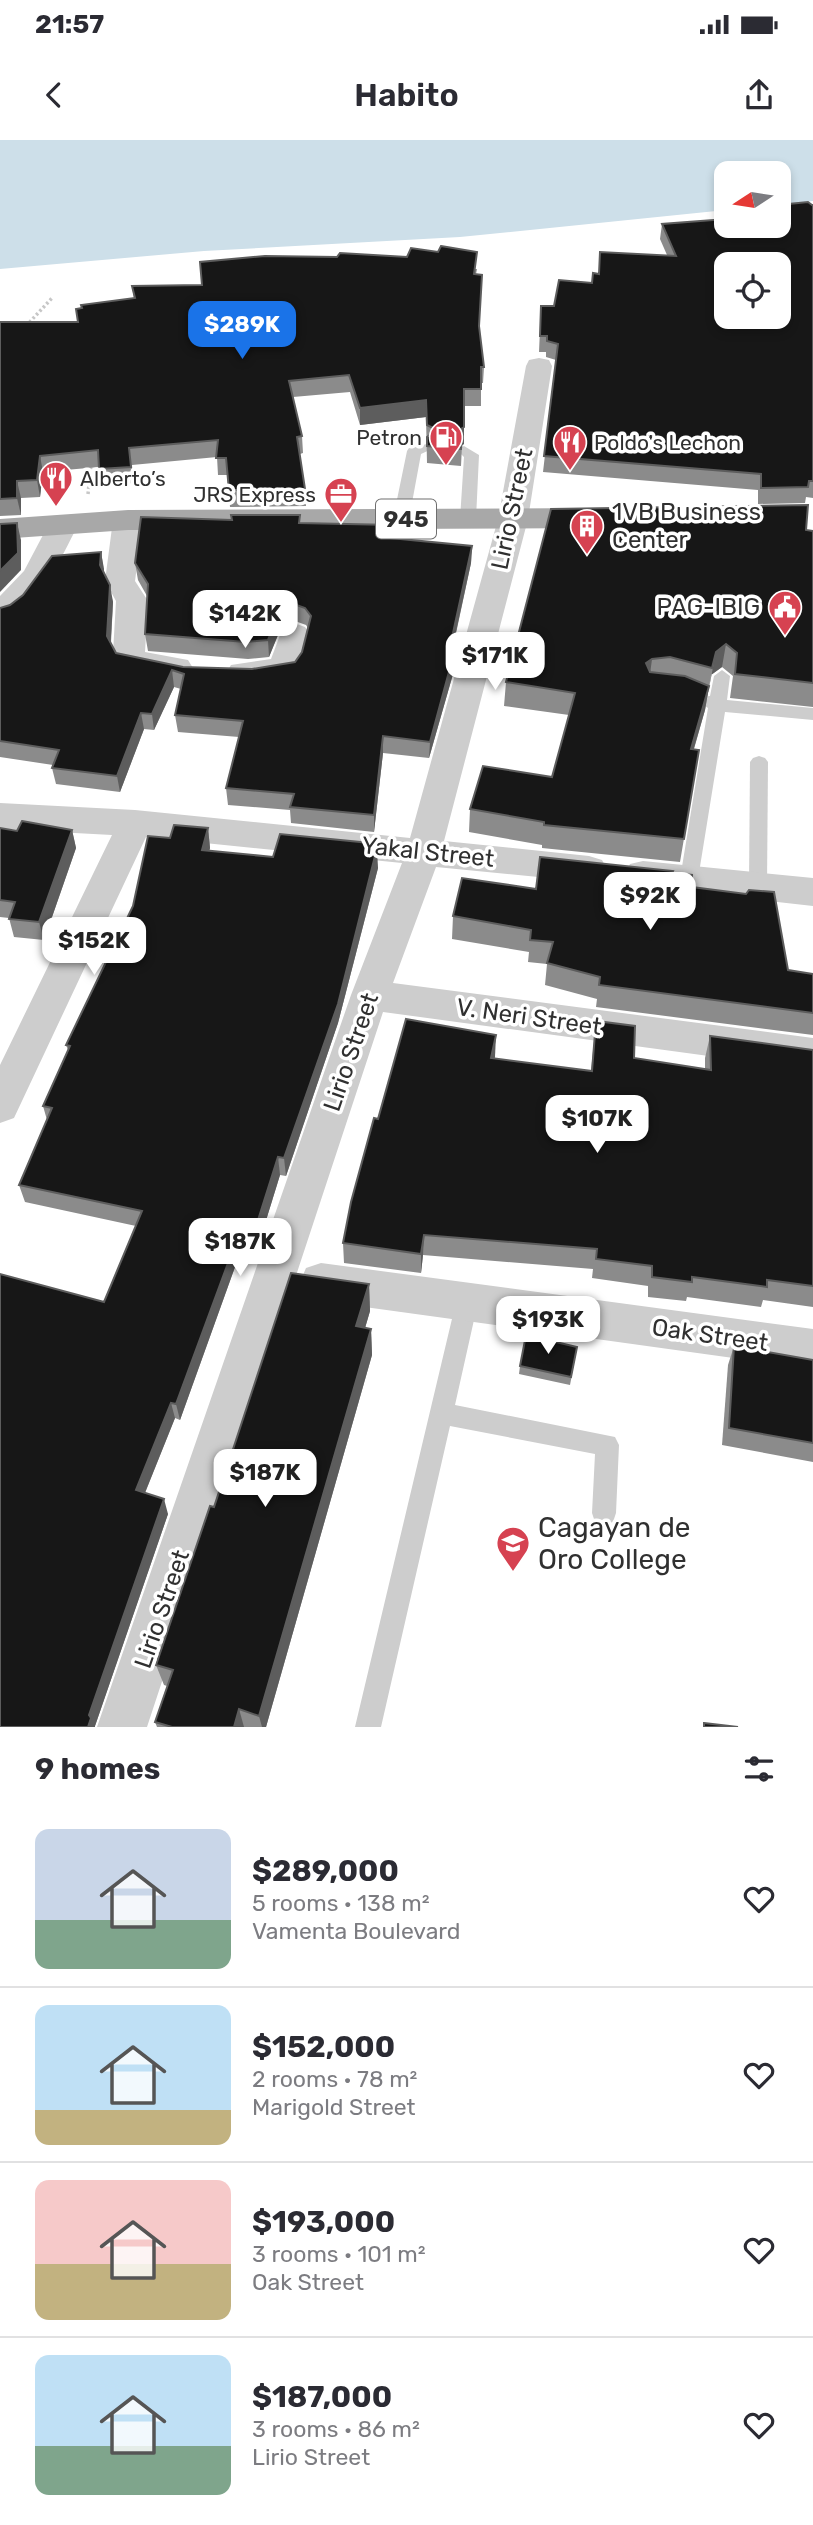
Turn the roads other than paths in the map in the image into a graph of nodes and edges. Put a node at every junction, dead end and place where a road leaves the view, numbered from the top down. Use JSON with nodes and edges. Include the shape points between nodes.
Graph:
{"nodes":[{"id":1,"x":540,"y":366,"type":"dead end"},
{"id":2,"x":427,"y":448,"type":"edge"},
{"id":3,"x":464,"y":450,"type":"edge"},
{"id":4,"x":636,"y":518,"type":"edge"},
{"id":5,"x":401,"y":519,"type":"junction"},
{"id":6,"x":468,"y":519,"type":"junction"},
{"id":7,"x":513,"y":519,"type":"junction"},
{"id":8,"x":128,"y":520,"type":"junction"},
{"id":9,"x":74,"y":524,"type":"junction"},
{"id":10,"x":0,"y":529,"type":"edge"},
{"id":11,"x":0,"y":615,"type":"edge"},
{"id":12,"x":294,"y":634,"type":"dead end"},
{"id":13,"x":722,"y":676,"type":"dead end"},
{"id":14,"x":695,"y":695,"type":"edge"},
{"id":15,"x":717,"y":705,"type":"junction"},
{"id":16,"x":813,"y":714,"type":"edge"},
{"id":17,"x":760,"y":762,"type":"dead end"},
{"id":18,"x":0,"y":816,"type":"edge"},
{"id":19,"x":135,"y":823,"type":"junction"},
{"id":20,"x":424,"y":852,"type":"junction"},
{"id":21,"x":689,"y":879,"type":"junction"},
{"id":22,"x":758,"y":885,"type":"junction"},
{"id":23,"x":813,"y":892,"type":"edge"},
{"id":24,"x":370,"y":995,"type":"junction"},
{"id":25,"x":813,"y":1054,"type":"edge"},
{"id":26,"x":0,"y":1106,"type":"edge"},
{"id":27,"x":275,"y":1276,"type":"junction"},
{"id":28,"x":467,"y":1302,"type":"junction"},
{"id":29,"x":813,"y":1349,"type":"edge"},
{"id":30,"x":440,"y":1413,"type":"junction"},
{"id":31,"x":604,"y":1513,"type":"dead end"},
{"id":32,"x":122,"y":1727,"type":"edge"},
{"id":33,"x":368,"y":1727,"type":"edge"}],
"edges":[{"from":1,"to":7,"type":"street","name":"Lirio Street"},
{"from":2,"to":5,"type":"lane","via":[[414,451]]},
{"from":3,"to":6,"type":"lane","via":[[472,455]]},
{"from":4,"to":7,"type":"main road","number":"945"},
{"from":5,"to":6,"type":"main road","number":"945"},
{"from":5,"to":8,"type":"main road","number":"945"},
{"from":6,"to":7,"type":"main road","number":"945"},
{"from":7,"to":20,"type":"street","name":"Lirio Street"},
{"from":8,"to":9,"type":"main road","number":"945"},
{"from":8,"to":12,"type":"street","via":[[120,581],[132,601],[132,662],[248,673],[285,668]]},
{"from":9,"to":10,"type":"main road","number":"945"},
{"from":9,"to":11,"type":"street","via":[[37,576]]},
{"from":13,"to":15,"type":"lane"},
{"from":14,"to":15,"type":"lane"},
{"from":15,"to":16,"type":"lane"},
{"from":15,"to":21,"type":"lane"},
{"from":17,"to":22,"type":"lane"},
{"from":18,"to":19,"type":"street","name":"Yakal Street"},
{"from":19,"to":20,"type":"street","name":"Yakal Street"},
{"from":19,"to":26,"type":"street"},
{"from":20,"to":21,"type":"street","name":"Yakal Street"},
{"from":20,"to":24,"type":"street","name":"Lirio Street"},
{"from":21,"to":22,"type":"street","name":"Yakal Street"},
{"from":22,"to":23,"type":"street","name":"Yakal Street"},
{"from":24,"to":25,"type":"street","name":"V. Neri Street"},
{"from":24,"to":27,"type":"street","name":"Lirio Street"},
{"from":27,"to":28,"type":"street","name":"Oak Street"},
{"from":27,"to":32,"type":"street","name":"Lirio Street"},
{"from":28,"to":29,"type":"street","name":"Oak Street"},
{"from":28,"to":30,"type":"lane"},
{"from":30,"to":31,"type":"lane","via":[[607,1445]]},
{"from":30,"to":33,"type":"lane"}]}
